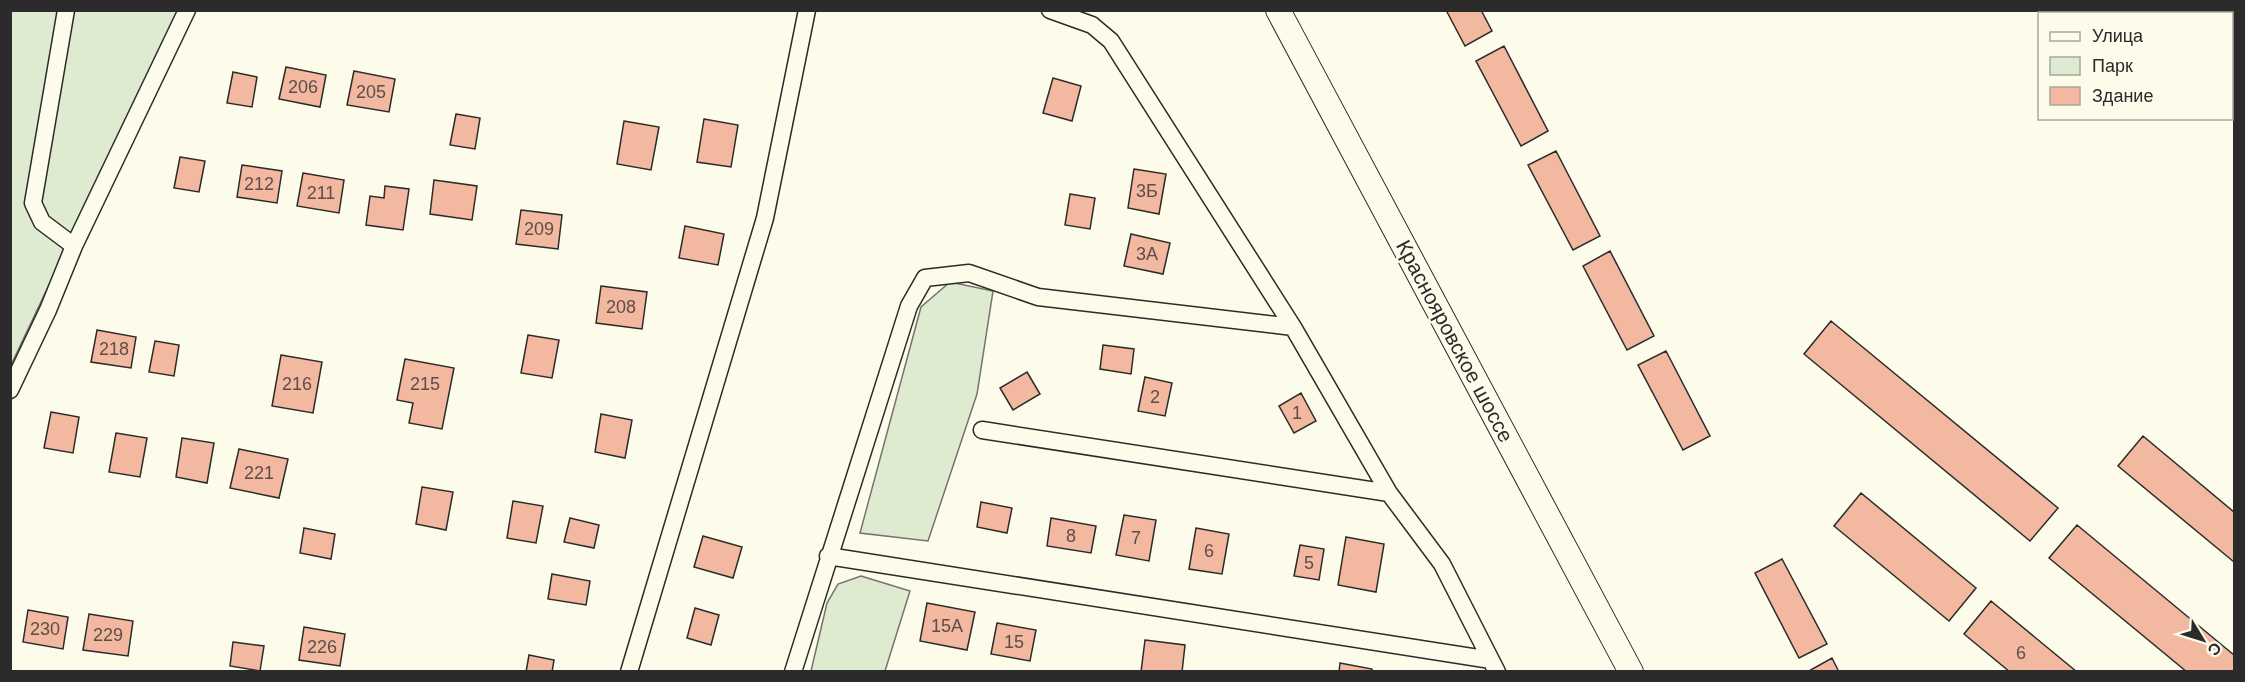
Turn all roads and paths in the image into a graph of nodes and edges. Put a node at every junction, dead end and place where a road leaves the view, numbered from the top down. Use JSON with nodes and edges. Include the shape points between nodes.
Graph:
{"nodes":[{"id":1,"x":66,"y":10,"type":"edge"},
{"id":2,"x":188,"y":10,"type":"edge"},
{"id":3,"x":807,"y":10,"type":"edge"},
{"id":4,"x":1050,"y":10,"type":"edge"},
{"id":5,"x":1278,"y":10,"type":"edge"},
{"id":6,"x":74,"y":246,"type":"junction"},
{"id":7,"x":1293,"y":327,"type":"junction"},
{"id":8,"x":10,"y":390,"type":"edge"},
{"id":9,"x":982,"y":430,"type":"dead end"},
{"id":10,"x":1389,"y":493,"type":"junction"},
{"id":11,"x":828,"y":556,"type":"junction"},
{"id":12,"x":1494,"y":666,"type":"edge"},
{"id":13,"x":629,"y":672,"type":"edge"},
{"id":14,"x":793,"y":672,"type":"edge"},
{"id":15,"x":1631,"y":672,"type":"edge"}],
"edges":[{"from":1,"to":6,"type":"street","via":[[33,203],[42,222]]},
{"from":2,"to":6,"type":"street"},
{"from":3,"to":13,"type":"street","via":[[765,218]]},
{"from":4,"to":7,"type":"street","via":[[1092,25],[1111,41]]},
{"from":5,"to":15,"type":"street","name":"Краснояровское шоссе"},
{"from":6,"to":8,"type":"street"},
{"from":7,"to":10,"type":"street"},
{"from":7,"to":11,"type":"street","via":[[1038,297],[969,273],[926,278],[909,306]]},
{"from":9,"to":10,"type":"street"},
{"from":10,"to":12,"type":"street","via":[[1442,564]]},
{"from":11,"to":12,"type":"street"},
{"from":11,"to":14,"type":"street"}]}
